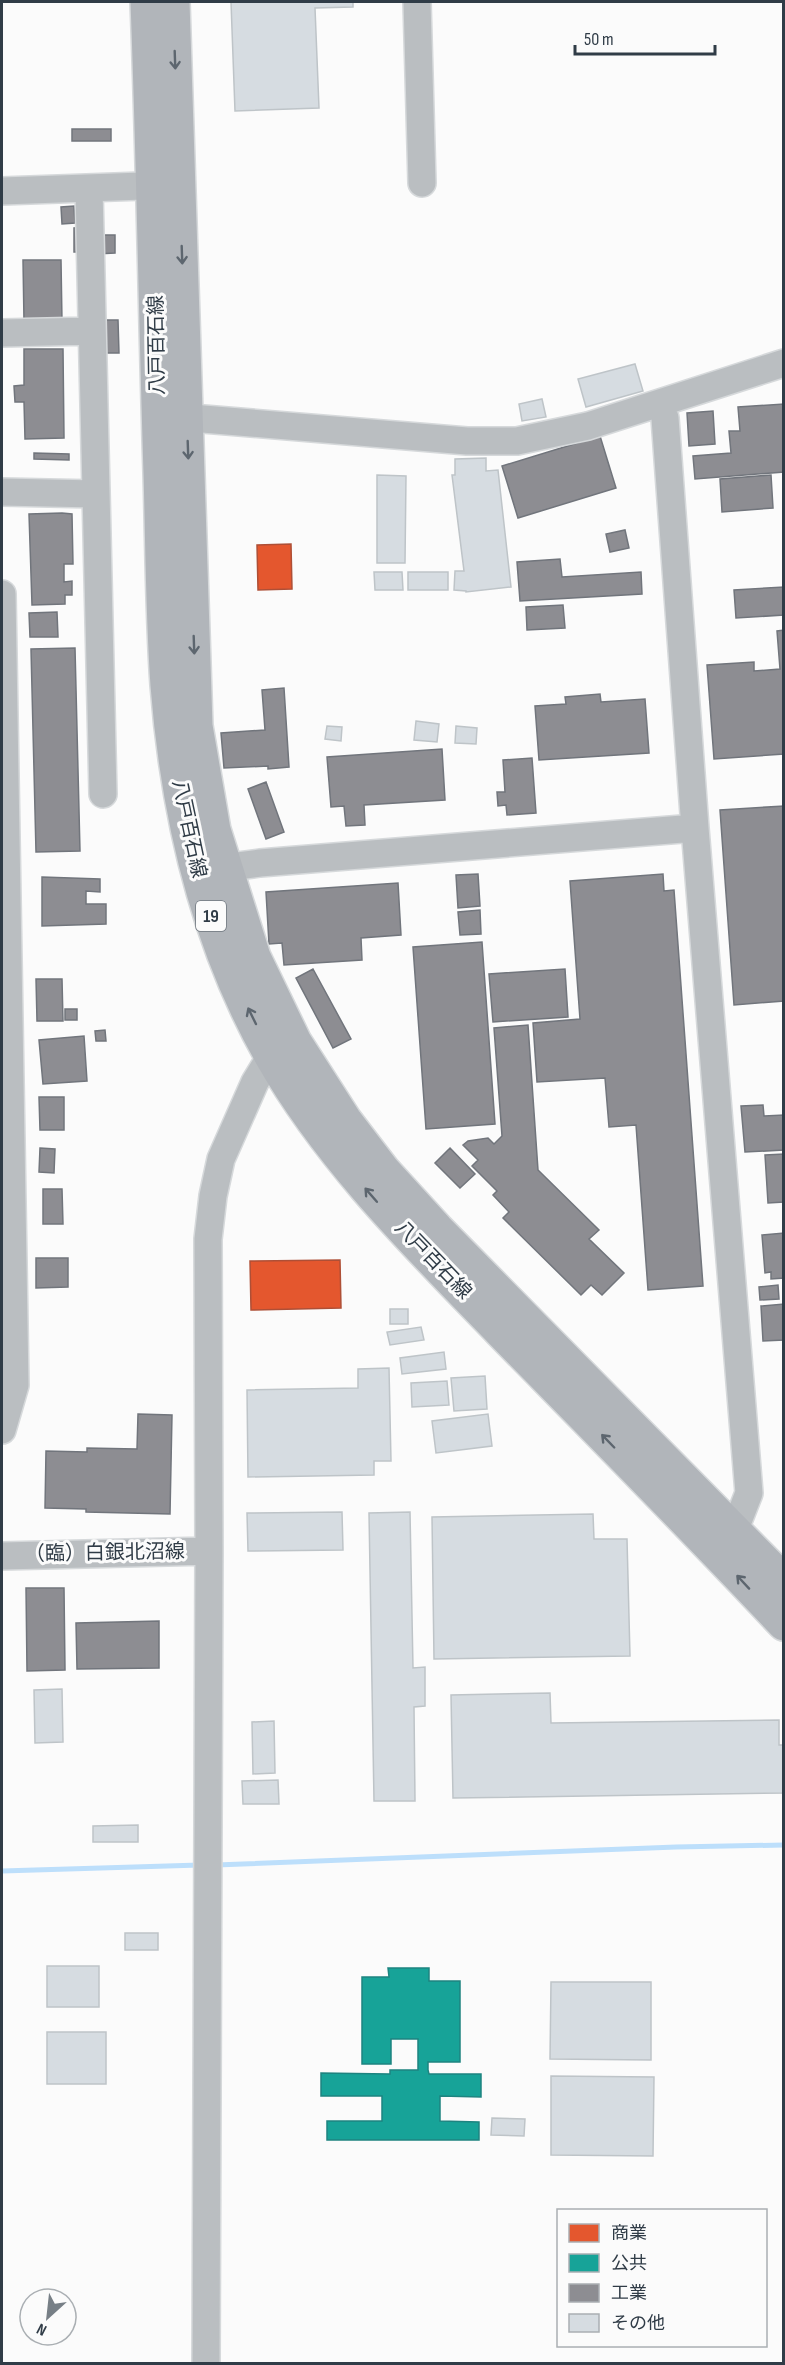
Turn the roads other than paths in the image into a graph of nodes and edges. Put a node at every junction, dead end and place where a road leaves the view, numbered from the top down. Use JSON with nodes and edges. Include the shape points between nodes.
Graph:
{"nodes":[{"id":1,"x":147,"y":2,"type":"edge"},
{"id":2,"x":173,"y":2,"type":"edge"},
{"id":3,"x":417,"y":2,"type":"edge"},
{"id":4,"x":422,"y":183,"type":"dead end"},
{"id":5,"x":167,"y":185,"type":"junction"},
{"id":6,"x":89,"y":189,"type":"junction"},
{"id":7,"x":2,"y":191,"type":"edge"},
{"id":8,"x":93,"y":331,"type":"junction"},
{"id":9,"x":2,"y":333,"type":"edge"},
{"id":10,"x":783,"y":363,"type":"edge"},
{"id":11,"x":172,"y":416,"type":"junction"},
{"id":12,"x":665,"y":418,"type":"dead end"},
{"id":13,"x":2,"y":492,"type":"edge"},
{"id":14,"x":96,"y":494,"type":"junction"},
{"id":15,"x":2,"y":594,"type":"edge"},
{"id":16,"x":2,"y":687,"type":"edge"},
{"id":17,"x":103,"y":794,"type":"dead end"},
{"id":18,"x":695,"y":828,"type":"junction"},
{"id":19,"x":211,"y":869,"type":"junction"},
{"id":20,"x":4,"y":904,"type":"edge"},
{"id":21,"x":283,"y":1049,"type":"junction"},
{"id":22,"x":6,"y":1172,"type":"edge"},
{"id":23,"x":2,"y":1430,"type":"edge"},
{"id":24,"x":724,"y":1539,"type":"junction"},
{"id":25,"x":210,"y":1551,"type":"junction"},
{"id":26,"x":2,"y":1556,"type":"edge"},
{"id":27,"x":783,"y":1581,"type":"edge"},
{"id":28,"x":783,"y":1624,"type":"edge"},
{"id":29,"x":206,"y":2364,"type":"edge"}],
"edges":[{"from":1,"to":5,"type":"main road","name":"八戸百石線","number":"19"},
{"from":2,"to":5,"type":"main road","name":"八戸百石線","number":"19","one_way":true},
{"from":3,"to":4,"type":"street"},
{"from":5,"to":6,"type":"street"},
{"from":5,"to":11,"type":"main road","name":"八戸百石線","number":"19"},
{"from":6,"to":7,"type":"street"},
{"from":6,"to":8,"type":"street"},
{"from":8,"to":9,"type":"street"},
{"from":8,"to":14,"type":"street"},
{"from":10,"to":11,"type":"street","via":[[588,426],[517,441],[467,441]]},
{"from":11,"to":19,"type":"main road","name":"八戸百石線","number":"19","via":[[167,686],[180,793]]},
{"from":12,"to":18,"type":"street"},
{"from":13,"to":14,"type":"street"},
{"from":14,"to":17,"type":"street"},
{"from":15,"to":16,"type":"street"},
{"from":16,"to":20,"type":"street"},
{"from":18,"to":19,"type":"street"},
{"from":18,"to":24,"type":"street","via":[[749,1493]]},
{"from":19,"to":21,"type":"main road","name":"八戸百石線","number":"19","via":[[227,964]]},
{"from":20,"to":22,"type":"street"},
{"from":21,"to":24,"type":"main road","name":"八戸百石線","number":"19","via":[[333,1150],[374,1198]]},
{"from":21,"to":25,"type":"street","via":[[255,1082],[221,1160],[213,1196],[208,1251]]},
{"from":22,"to":23,"type":"street","via":[[15,1385]]},
{"from":24,"to":27,"type":"main road","name":"八戸百石線","number":"19"},
{"from":28,"to":24,"type":"main road","name":"八戸百石線","number":"19","one_way":true},
{"from":25,"to":26,"type":"street","name":"（臨）白銀北沼線"},
{"from":25,"to":29,"type":"street"}]}
